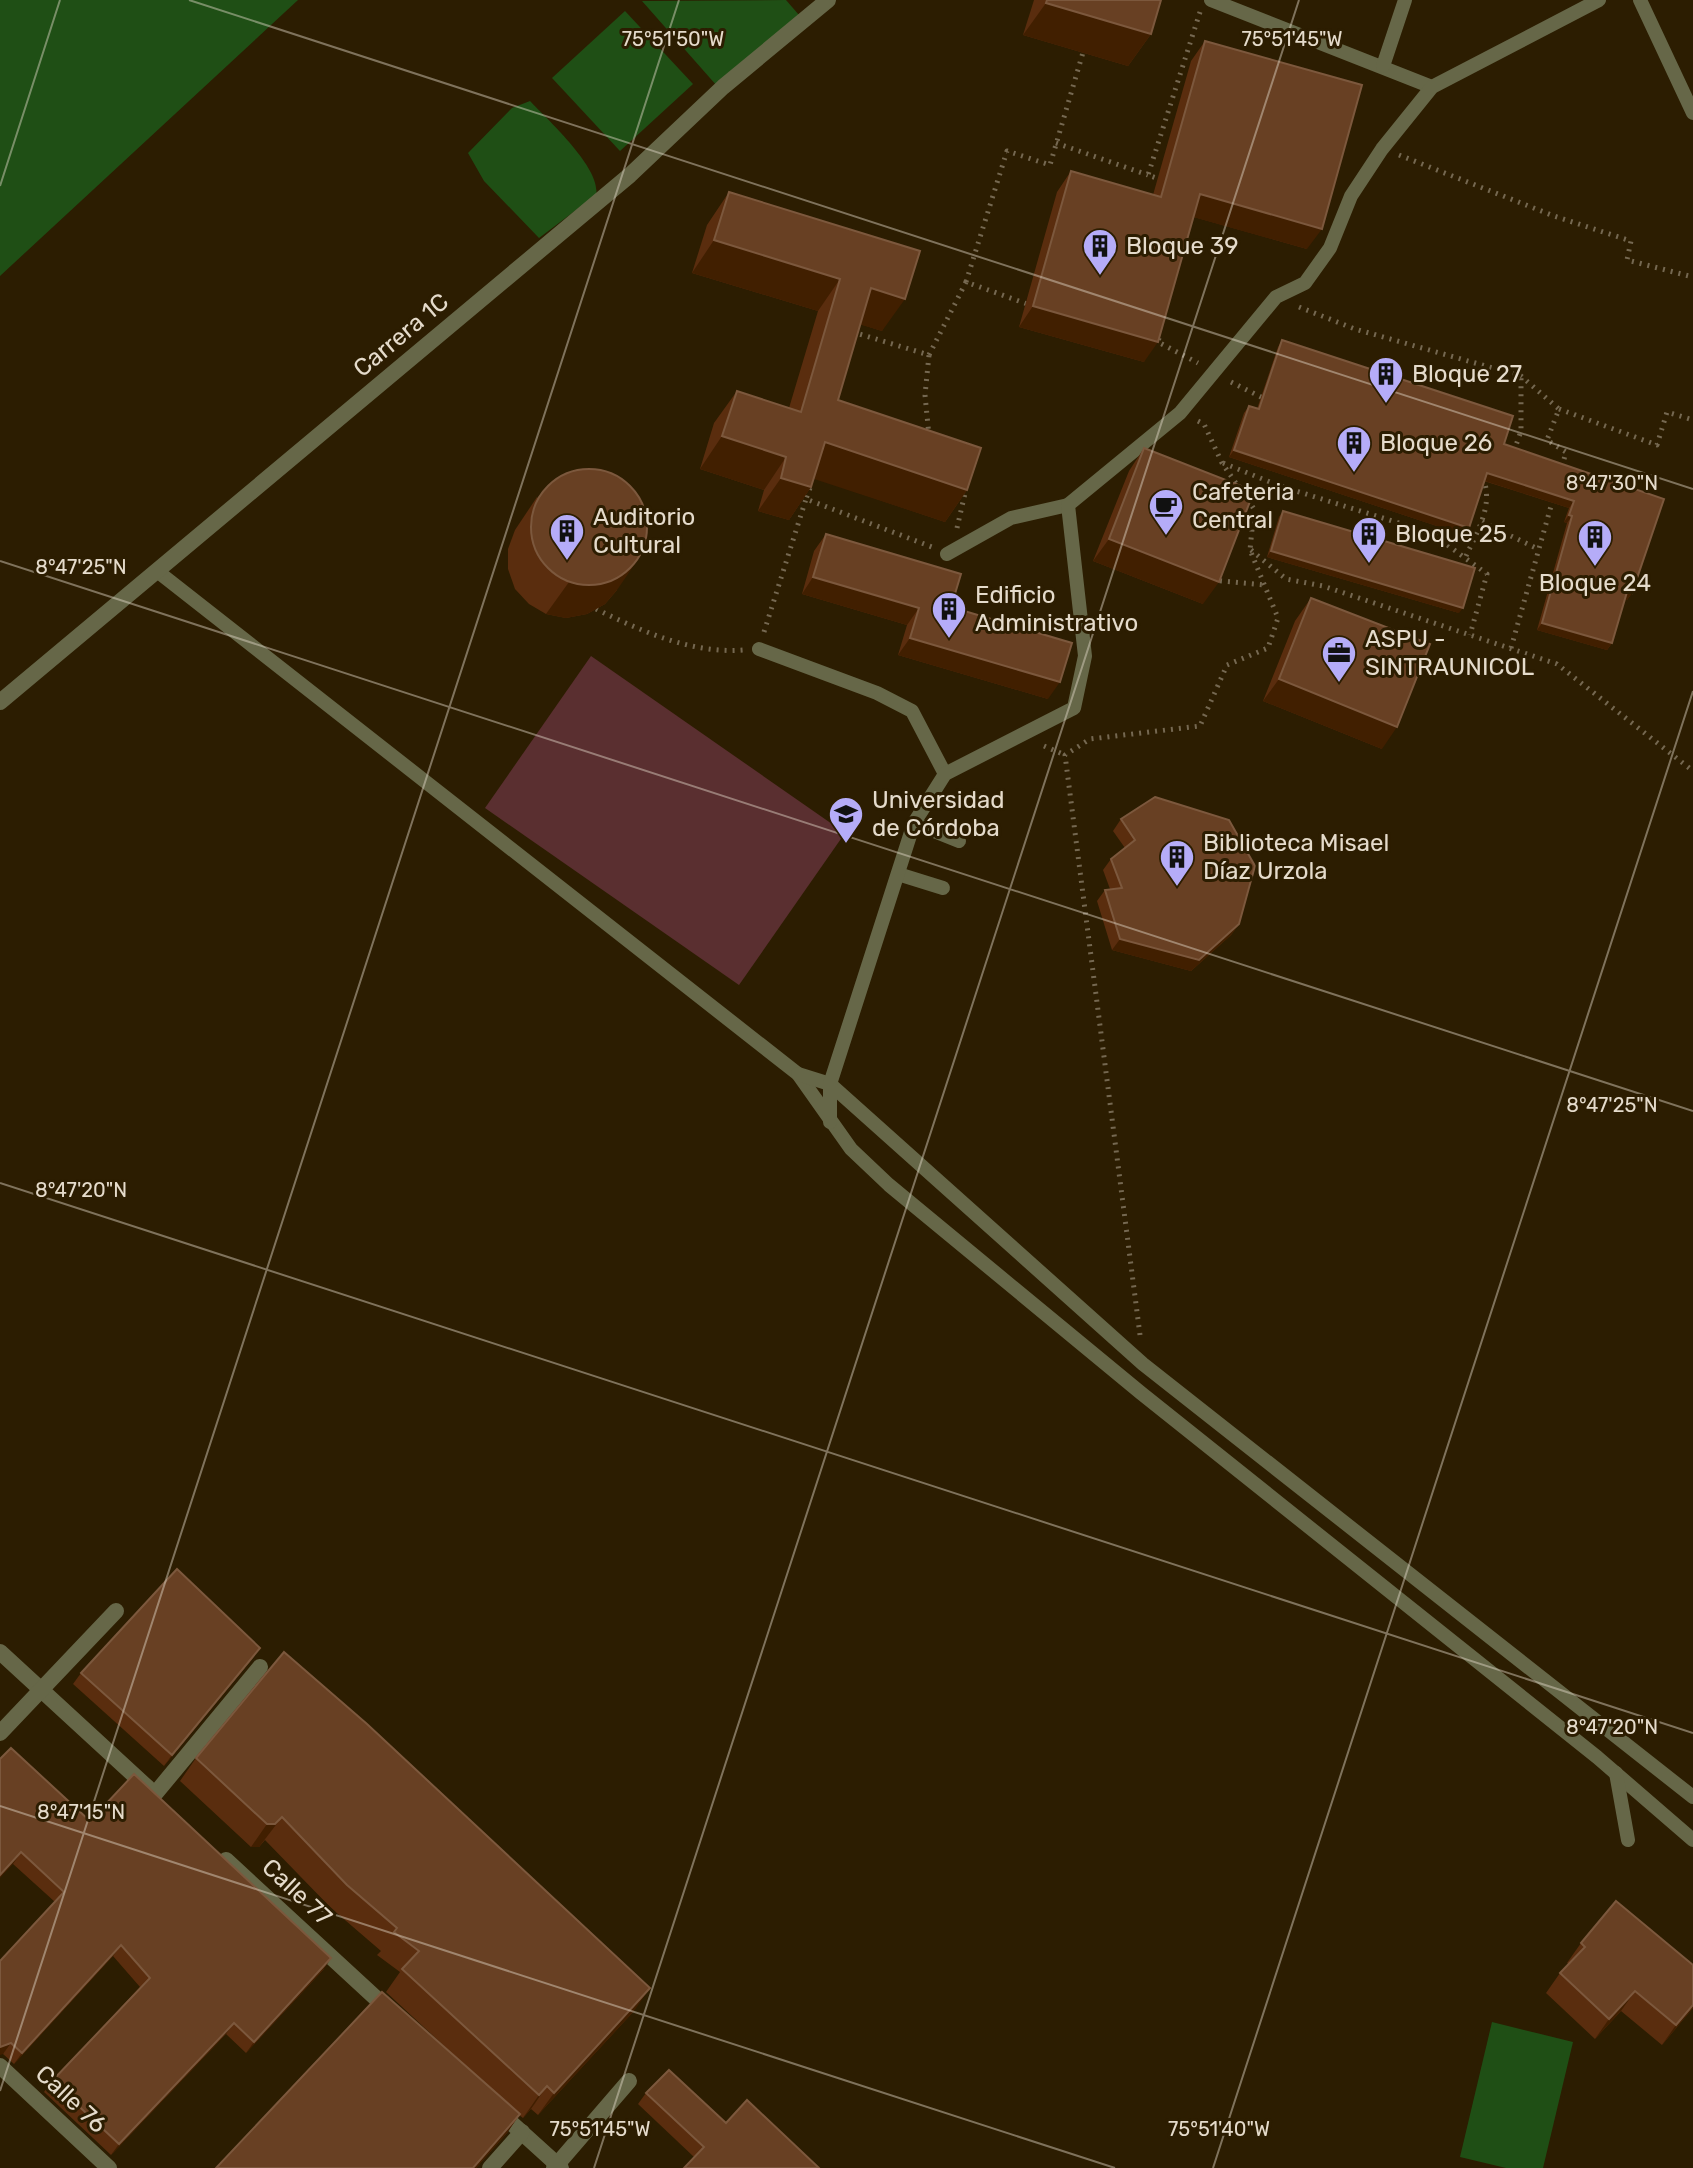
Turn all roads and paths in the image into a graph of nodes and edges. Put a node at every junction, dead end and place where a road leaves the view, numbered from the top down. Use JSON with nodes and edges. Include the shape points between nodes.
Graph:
{"nodes":[{"id":1,"x":828,"y":0,"type":"edge"},
{"id":2,"x":1204,"y":0,"type":"edge"},
{"id":3,"x":1211,"y":0,"type":"edge"},
{"id":4,"x":1405,"y":0,"type":"edge"},
{"id":5,"x":1599,"y":0,"type":"edge"},
{"id":6,"x":1640,"y":0,"type":"edge"},
{"id":7,"x":1087,"y":40,"type":"edge"},
{"id":8,"x":1383,"y":66,"type":"junction"},
{"id":9,"x":1432,"y":87,"type":"junction"},
{"id":10,"x":1693,"y":113,"type":"edge"},
{"id":11,"x":1056,"y":143,"type":"junction"},
{"id":12,"x":1382,"y":149,"type":"junction"},
{"id":13,"x":1148,"y":175,"type":"junction"},
{"id":14,"x":1174,"y":184,"type":"edge"},
{"id":15,"x":1693,"y":277,"type":"edge"},
{"id":16,"x":966,"y":282,"type":"junction"},
{"id":17,"x":1276,"y":297,"type":"junction"},
{"id":18,"x":1036,"y":306,"type":"edge"},
{"id":19,"x":1162,"y":327,"type":"edge"},
{"id":20,"x":1143,"y":338,"type":"edge"},
{"id":21,"x":1158,"y":342,"type":"junction"},
{"id":22,"x":851,"y":347,"type":"edge"},
{"id":23,"x":929,"y":355,"type":"junction"},
{"id":24,"x":1217,"y":373,"type":"junction"},
{"id":25,"x":1521,"y":376,"type":"junction"},
{"id":26,"x":1272,"y":401,"type":"edge"},
{"id":27,"x":1559,"y":409,"type":"junction"},
{"id":28,"x":1180,"y":413,"type":"junction"},
{"id":29,"x":1693,"y":420,"type":"edge"},
{"id":30,"x":930,"y":449,"type":"edge"},
{"id":31,"x":1513,"y":455,"type":"edge"},
{"id":32,"x":1222,"y":463,"type":"junction"},
{"id":33,"x":1490,"y":473,"type":"edge"},
{"id":34,"x":1557,"y":482,"type":"edge"},
{"id":35,"x":967,"y":483,"type":"edge"},
{"id":36,"x":810,"y":486,"type":"edge"},
{"id":37,"x":1553,"y":497,"type":"edge"},
{"id":38,"x":806,"y":499,"type":"junction"},
{"id":39,"x":1068,"y":505,"type":"junction"},
{"id":40,"x":1482,"y":522,"type":"junction"},
{"id":41,"x":975,"y":538,"type":"junction"},
{"id":42,"x":1538,"y":549,"type":"junction"},
{"id":43,"x":1250,"y":550,"type":"junction"},
{"id":44,"x":947,"y":554,"type":"joint"},
{"id":45,"x":1466,"y":556,"type":"junction"},
{"id":46,"x":157,"y":571,"type":"junction"},
{"id":47,"x":1199,"y":579,"type":"edge"},
{"id":48,"x":1265,"y":585,"type":"junction"},
{"id":49,"x":596,"y":609,"type":"edge"},
{"id":50,"x":1470,"y":635,"type":"junction"},
{"id":51,"x":1511,"y":648,"type":"junction"},
{"id":52,"x":759,"y":649,"type":"junction"},
{"id":53,"x":0,"y":702,"type":"edge"},
{"id":54,"x":1693,"y":771,"type":"edge"},
{"id":55,"x":945,"y":774,"type":"junction"},
{"id":56,"x":914,"y":823,"type":"junction"},
{"id":57,"x":959,"y":841,"type":"dead end"},
{"id":58,"x":898,"y":874,"type":"junction"},
{"id":59,"x":943,"y":888,"type":"dead end"},
{"id":60,"x":798,"y":1074,"type":"junction"},
{"id":61,"x":830,"y":1084,"type":"junction"},
{"id":62,"x":830,"y":1123,"type":"junction"},
{"id":63,"x":1143,"y":1364,"type":"junction"},
{"id":64,"x":1377,"y":1548,"type":"junction"},
{"id":65,"x":1364,"y":1569,"type":"junction"},
{"id":66,"x":116,"y":1611,"type":"dead end"},
{"id":67,"x":3,"y":1662,"type":"edge"},
{"id":68,"x":260,"y":1667,"type":"dead end"},
{"id":69,"x":41,"y":1690,"type":"junction"},
{"id":70,"x":0,"y":1733,"type":"edge"},
{"id":71,"x":1613,"y":1733,"type":"junction"},
{"id":72,"x":1597,"y":1757,"type":"junction"},
{"id":73,"x":1616,"y":1773,"type":"junction"},
{"id":74,"x":1693,"y":1797,"type":"edge"},
{"id":75,"x":1628,"y":1840,"type":"dead end"},
{"id":76,"x":1693,"y":1840,"type":"edge"},
{"id":77,"x":212,"y":1847,"type":"edge"},
{"id":78,"x":407,"y":2026,"type":"edge"},
{"id":79,"x":0,"y":2066,"type":"edge"},
{"id":80,"x":629,"y":2081,"type":"dead end"},
{"id":81,"x":487,"y":2100,"type":"edge"},
{"id":82,"x":522,"y":2132,"type":"junction"},
{"id":83,"x":557,"y":2167,"type":"edge"},
{"id":84,"x":109,"y":2168,"type":"edge"},
{"id":85,"x":490,"y":2168,"type":"edge"}],
"edges":[{"from":1,"to":46,"type":"street","name":"Carrera 1C","via":[[723,87],[630,175]]},
{"from":2,"to":13,"type":"path"},
{"from":3,"to":8,"type":"lane"},
{"from":4,"to":8,"type":"lane"},
{"from":5,"to":9,"type":"lane"},
{"from":6,"to":10,"type":"lane"},
{"from":7,"to":11,"type":"path"},
{"from":8,"to":9,"type":"lane"},
{"from":9,"to":12,"type":"lane"},
{"from":11,"to":13,"type":"path"},
{"from":11,"to":16,"type":"path","via":[[1050,165],[1007,151]]},
{"from":12,"to":15,"type":"path","via":[[1631,241],[1627,260]]},
{"from":12,"to":17,"type":"lane","via":[[1351,196],[1330,248],[1305,283]]},
{"from":13,"to":14,"type":"path"},
{"from":16,"to":18,"type":"path"},
{"from":16,"to":23,"type":"path"},
{"from":17,"to":24,"type":"lane"},
{"from":17,"to":25,"type":"path","via":[[1355,329]]},
{"from":19,"to":21,"type":"path"},
{"from":20,"to":21,"type":"path"},
{"from":21,"to":24,"type":"path"},
{"from":22,"to":23,"type":"path","via":[[856,333]]},
{"from":23,"to":30,"type":"path","via":[[925,395]]},
{"from":24,"to":26,"type":"path"},
{"from":24,"to":28,"type":"lane"},
{"from":25,"to":27,"type":"path"},
{"from":25,"to":31,"type":"path","via":[[1521,431]]},
{"from":27,"to":29,"type":"path","via":[[1657,445],[1667,412]]},
{"from":27,"to":34,"type":"path","via":[[1547,440],[1566,452]]},
{"from":28,"to":32,"type":"path","via":[[1204,424]]},
{"from":28,"to":39,"type":"lane"},
{"from":32,"to":43,"type":"path","via":[[1254,509]]},
{"from":32,"to":45,"type":"path","via":[[1431,533]]},
{"from":33,"to":40,"type":"path","via":[[1475,467],[1489,492]]},
{"from":35,"to":41,"type":"path","via":[[954,526]]},
{"from":36,"to":38,"type":"path"},
{"from":37,"to":42,"type":"path"},
{"from":38,"to":44,"type":"path"},
{"from":38,"to":52,"type":"path"},
{"from":39,"to":41,"type":"lane","via":[[1011,518]]},
{"from":39,"to":55,"type":"lane","via":[[1085,656],[1074,708]]},
{"from":40,"to":42,"type":"path"},
{"from":40,"to":45,"type":"path"},
{"from":41,"to":44,"type":"lane"},
{"from":42,"to":51,"type":"path"},
{"from":43,"to":48,"type":"path"},
{"from":43,"to":50,"type":"path","via":[[1286,579],[1323,586]]},
{"from":45,"to":50,"type":"path","via":[[1487,574]]},
{"from":46,"to":53,"type":"street","name":"Carrera 1C"},
{"from":46,"to":60,"type":"lane"},
{"from":47,"to":48,"type":"path"},
{"from":48,"to":63,"type":"path","via":[[1278,618],[1268,648],[1227,665],[1200,726],[1090,739],[1065,755]]},
{"from":49,"to":52,"type":"path","via":[[648,634],[728,651]]},
{"from":50,"to":51,"type":"path"},
{"from":51,"to":54,"type":"path","via":[[1557,664]]},
{"from":52,"to":55,"type":"lane","via":[[912,711]]},
{"from":55,"to":56,"type":"lane"},
{"from":56,"to":57,"type":"lane"},
{"from":56,"to":58,"type":"lane"},
{"from":58,"to":59,"type":"lane"},
{"from":58,"to":61,"type":"lane"},
{"from":60,"to":61,"type":"lane"},
{"from":60,"to":62,"type":"lane"},
{"from":61,"to":62,"type":"lane"},
{"from":61,"to":63,"type":"lane"},
{"from":62,"to":65,"type":"lane","via":[[889,1185]]},
{"from":63,"to":64,"type":"lane"},
{"from":64,"to":65,"type":"lane"},
{"from":64,"to":71,"type":"lane"},
{"from":65,"to":72,"type":"lane"},
{"from":66,"to":69,"type":"street"},
{"from":67,"to":69,"type":"street"},
{"from":68,"to":69,"type":"street","via":[[160,1800]]},
{"from":69,"to":70,"type":"street"},
{"from":71,"to":72,"type":"lane"},
{"from":71,"to":74,"type":"lane"},
{"from":72,"to":73,"type":"lane"},
{"from":73,"to":75,"type":"lane"},
{"from":73,"to":76,"type":"lane"},
{"from":77,"to":78,"type":"street","name":"Calle 77"},
{"from":79,"to":84,"type":"street","name":"Calle 76"},
{"from":80,"to":83,"type":"street"},
{"from":81,"to":82,"type":"street"},
{"from":82,"to":83,"type":"street"},
{"from":82,"to":85,"type":"street"}]}
